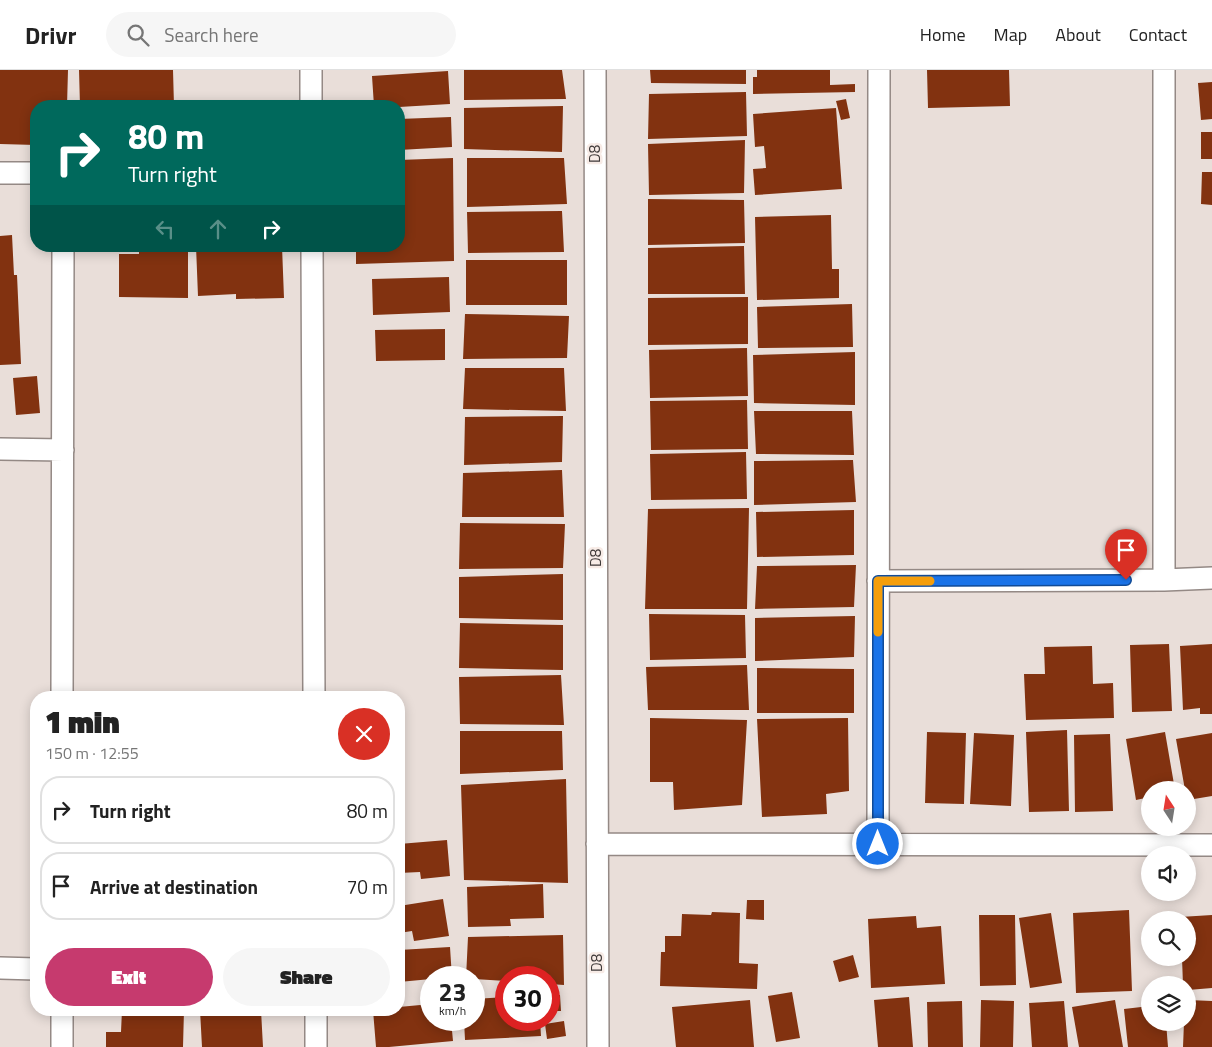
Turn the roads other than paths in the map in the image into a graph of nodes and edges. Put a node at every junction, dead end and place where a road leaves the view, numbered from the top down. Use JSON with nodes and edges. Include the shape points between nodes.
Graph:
{"nodes":[{"id":1,"x":311,"y":70,"type":"edge"},
{"id":2,"x":595,"y":70,"type":"edge"},
{"id":3,"x":879,"y":70,"type":"edge"},
{"id":4,"x":1164,"y":70,"type":"edge"},
{"id":5,"x":311,"y":100,"type":"edge"},
{"id":6,"x":30,"y":172,"type":"edge"},
{"id":7,"x":0,"y":173,"type":"edge"},
{"id":8,"x":63,"y":252,"type":"edge"},
{"id":9,"x":312,"y":252,"type":"edge"},
{"id":10,"x":0,"y":449,"type":"edge"},
{"id":11,"x":63,"y":450,"type":"junction"},
{"id":12,"x":1212,"y":578,"type":"edge"},
{"id":13,"x":1164,"y":580,"type":"junction"},
{"id":14,"x":878,"y":581,"type":"junction"},
{"id":15,"x":62,"y":691,"type":"edge"},
{"id":16,"x":314,"y":691,"type":"edge"},
{"id":17,"x":597,"y":844,"type":"junction"},
{"id":18,"x":878,"y":844,"type":"junction"},
{"id":19,"x":1212,"y":845,"type":"edge"},
{"id":20,"x":0,"y":968,"type":"edge"},
{"id":21,"x":30,"y":969,"type":"edge"},
{"id":22,"x":62,"y":1016,"type":"edge"},
{"id":23,"x":316,"y":1016,"type":"edge"},
{"id":24,"x":62,"y":1047,"type":"edge"},
{"id":25,"x":316,"y":1047,"type":"edge"},
{"id":26,"x":598,"y":1047,"type":"edge"}],
"edges":[{"from":1,"to":5,"type":"street"},
{"from":2,"to":17,"type":"street","name":"D8"},
{"from":3,"to":14,"type":"street"},
{"from":4,"to":13,"type":"street"},
{"from":6,"to":7,"type":"street"},
{"from":8,"to":11,"type":"street"},
{"from":9,"to":16,"type":"street"},
{"from":10,"to":11,"type":"street"},
{"from":11,"to":15,"type":"street"},
{"from":12,"to":13,"type":"street"},
{"from":13,"to":14,"type":"street"},
{"from":14,"to":18,"type":"street"},
{"from":17,"to":18,"type":"street"},
{"from":17,"to":26,"type":"street","name":"D8"},
{"from":18,"to":19,"type":"street"},
{"from":20,"to":21,"type":"street"},
{"from":22,"to":24,"type":"street"},
{"from":23,"to":25,"type":"street"}]}
